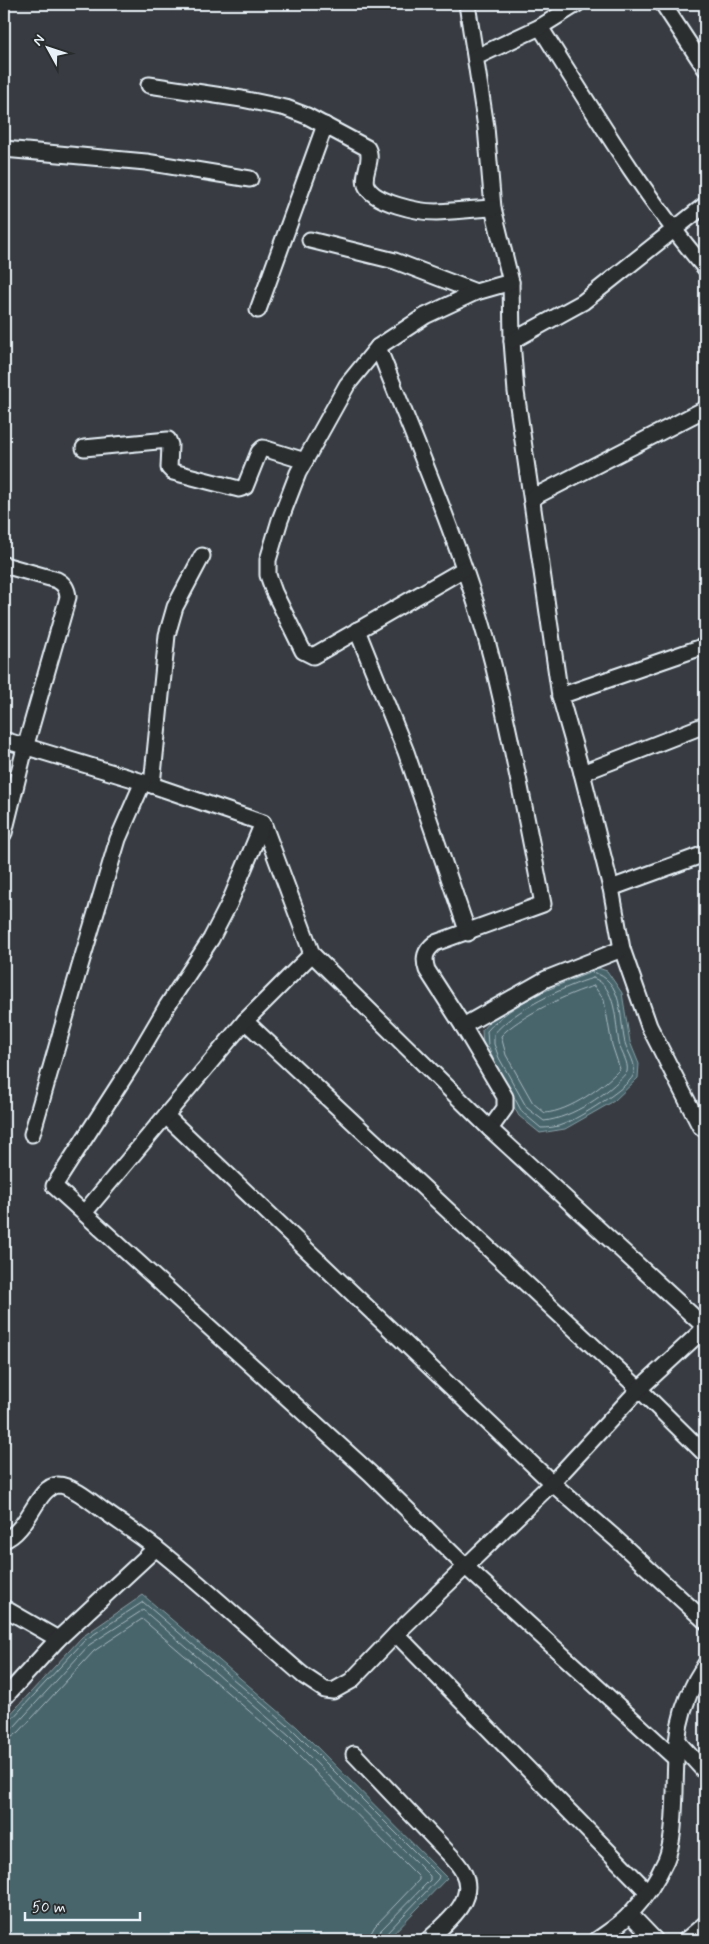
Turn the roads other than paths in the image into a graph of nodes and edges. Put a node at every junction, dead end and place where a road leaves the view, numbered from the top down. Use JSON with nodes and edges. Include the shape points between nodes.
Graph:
{"nodes":[{"id":1,"x":467,"y":4,"type":"edge"},
{"id":2,"x":577,"y":4,"type":"edge"},
{"id":3,"x":663,"y":4,"type":"edge"},
{"id":4,"x":540,"y":28,"type":"junction"},
{"id":5,"x":476,"y":57,"type":"junction"},
{"id":6,"x":705,"y":68,"type":"edge"},
{"id":7,"x":150,"y":85,"type":"dead end"},
{"id":8,"x":325,"y":125,"type":"junction"},
{"id":9,"x":4,"y":149,"type":"edge"},
{"id":10,"x":250,"y":179,"type":"dead end"},
{"id":11,"x":705,"y":205,"type":"edge"},
{"id":12,"x":493,"y":208,"type":"junction"},
{"id":13,"x":673,"y":230,"type":"junction"},
{"id":14,"x":310,"y":240,"type":"dead end"},
{"id":15,"x":705,"y":268,"type":"edge"},
{"id":16,"x":511,"y":282,"type":"junction"},
{"id":17,"x":476,"y":292,"type":"junction"},
{"id":18,"x":258,"y":310,"type":"dead end"},
{"id":19,"x":512,"y":341,"type":"junction"},
{"id":20,"x":378,"y":347,"type":"junction"},
{"id":21,"x":705,"y":409,"type":"edge"},
{"id":22,"x":84,"y":448,"type":"dead end"},
{"id":23,"x":305,"y":461,"type":"junction"},
{"id":24,"x":532,"y":498,"type":"junction"},
{"id":25,"x":202,"y":556,"type":"dead end"},
{"id":26,"x":4,"y":565,"type":"edge"},
{"id":27,"x":464,"y":569,"type":"junction"},
{"id":28,"x":357,"y":630,"type":"junction"},
{"id":29,"x":705,"y":646,"type":"edge"},
{"id":30,"x":560,"y":696,"type":"junction"},
{"id":31,"x":705,"y":725,"type":"edge"},
{"id":32,"x":4,"y":740,"type":"edge"},
{"id":33,"x":24,"y":748,"type":"junction"},
{"id":34,"x":582,"y":773,"type":"junction"},
{"id":35,"x":147,"y":784,"type":"junction"},
{"id":36,"x":263,"y":823,"type":"junction"},
{"id":37,"x":4,"y":833,"type":"edge"},
{"id":38,"x":705,"y":853,"type":"edge"},
{"id":39,"x":611,"y":888,"type":"junction"},
{"id":40,"x":468,"y":933,"type":"junction"},
{"id":41,"x":622,"y":949,"type":"junction"},
{"id":42,"x":312,"y":954,"type":"junction"},
{"id":43,"x":245,"y":1021,"type":"junction"},
{"id":44,"x":464,"y":1026,"type":"junction"},
{"id":45,"x":166,"y":1116,"type":"junction"},
{"id":46,"x":490,"y":1129,"type":"junction"},
{"id":47,"x":705,"y":1130,"type":"edge"},
{"id":48,"x":32,"y":1134,"type":"dead end"},
{"id":49,"x":84,"y":1213,"type":"junction"},
{"id":50,"x":705,"y":1328,"type":"edge"},
{"id":51,"x":639,"y":1390,"type":"junction"},
{"id":52,"x":705,"y":1454,"type":"edge"},
{"id":53,"x":552,"y":1483,"type":"junction"},
{"id":54,"x":4,"y":1540,"type":"edge"},
{"id":55,"x":156,"y":1548,"type":"junction"},
{"id":56,"x":466,"y":1567,"type":"junction"},
{"id":57,"x":4,"y":1608,"type":"edge"},
{"id":58,"x":705,"y":1621,"type":"edge"},
{"id":59,"x":396,"y":1634,"type":"junction"},
{"id":60,"x":58,"y":1639,"type":"junction"},
{"id":61,"x":705,"y":1665,"type":"edge"},
{"id":62,"x":4,"y":1698,"type":"edge"},
{"id":63,"x":676,"y":1741,"type":"junction"},
{"id":64,"x":354,"y":1754,"type":"dead end"},
{"id":65,"x":675,"y":1758,"type":"junction"},
{"id":66,"x":705,"y":1772,"type":"edge"},
{"id":67,"x":647,"y":1891,"type":"junction"},
{"id":68,"x":630,"y":1914,"type":"junction"},
{"id":69,"x":705,"y":1924,"type":"edge"},
{"id":70,"x":428,"y":1940,"type":"edge"},
{"id":71,"x":597,"y":1940,"type":"edge"},
{"id":72,"x":656,"y":1940,"type":"edge"},
{"id":73,"x":686,"y":1940,"type":"edge"}],
"edges":[{"from":1,"to":5,"type":"street"},
{"from":2,"to":4,"type":"street"},
{"from":3,"to":6,"type":"street"},
{"from":4,"to":5,"type":"street"},
{"from":4,"to":13,"type":"street"},
{"from":5,"to":12,"type":"street"},
{"from":7,"to":8,"type":"street","via":[[242,98],[286,108]]},
{"from":8,"to":12,"type":"street","via":[[366,148],[370,156],[366,184],[371,192],[385,201],[435,212]]},
{"from":8,"to":18,"type":"street"},
{"from":9,"to":10,"type":"street","via":[[146,162]]},
{"from":11,"to":13,"type":"street"},
{"from":12,"to":16,"type":"street"},
{"from":13,"to":15,"type":"street"},
{"from":13,"to":19,"type":"street","via":[[583,302]]},
{"from":14,"to":17,"type":"street","via":[[395,261]]},
{"from":16,"to":17,"type":"street"},
{"from":16,"to":19,"type":"street"},
{"from":17,"to":20,"type":"street","via":[[425,316]]},
{"from":19,"to":24,"type":"street"},
{"from":20,"to":23,"type":"street","via":[[347,385]]},
{"from":20,"to":27,"type":"street"},
{"from":21,"to":24,"type":"street"},
{"from":22,"to":23,"type":"street","via":[[168,440],[169,468],[173,472],[239,489],[245,487],[263,448]]},
{"from":23,"to":28,"type":"street","via":[[280,520],[268,560],[268,575],[304,651],[310,656],[318,655]]},
{"from":24,"to":30,"type":"street"},
{"from":25,"to":35,"type":"street","via":[[175,607],[167,635]]},
{"from":26,"to":33,"type":"street","via":[[57,580],[63,583],[68,596]]},
{"from":27,"to":28,"type":"street"},
{"from":27,"to":40,"type":"street","via":[[492,659],[543,904]]},
{"from":28,"to":40,"type":"street","via":[[406,752]]},
{"from":29,"to":30,"type":"street"},
{"from":30,"to":34,"type":"street"},
{"from":31,"to":34,"type":"street"},
{"from":32,"to":33,"type":"street"},
{"from":33,"to":35,"type":"street"},
{"from":33,"to":37,"type":"street"},
{"from":34,"to":39,"type":"street"},
{"from":35,"to":36,"type":"street"},
{"from":35,"to":48,"type":"street","via":[[118,839]]},
{"from":36,"to":42,"type":"street"},
{"from":36,"to":49,"type":"street","via":[[211,939],[54,1186]]},
{"from":38,"to":39,"type":"street"},
{"from":39,"to":41,"type":"street"},
{"from":40,"to":44,"type":"street","via":[[435,943],[429,948],[424,961]]},
{"from":41,"to":44,"type":"street","via":[[546,979]]},
{"from":41,"to":47,"type":"street","via":[[649,1026],[700,1126]]},
{"from":42,"to":43,"type":"street"},
{"from":42,"to":46,"type":"street"},
{"from":43,"to":45,"type":"street"},
{"from":43,"to":51,"type":"street"},
{"from":44,"to":46,"type":"street","via":[[505,1097],[505,1108]]},
{"from":45,"to":49,"type":"street"},
{"from":45,"to":53,"type":"street"},
{"from":46,"to":50,"type":"street"},
{"from":49,"to":56,"type":"street","via":[[363,1466]]},
{"from":50,"to":51,"type":"street"},
{"from":51,"to":52,"type":"street"},
{"from":51,"to":53,"type":"street"},
{"from":53,"to":56,"type":"street"},
{"from":53,"to":58,"type":"street"},
{"from":54,"to":55,"type":"street","via":[[21,1529],[43,1493],[58,1485],[82,1495]]},
{"from":55,"to":59,"type":"street","via":[[304,1676],[325,1690],[334,1691],[351,1681]]},
{"from":55,"to":60,"type":"street"},
{"from":56,"to":59,"type":"street"},
{"from":56,"to":65,"type":"street"},
{"from":57,"to":60,"type":"street"},
{"from":59,"to":67,"type":"street"},
{"from":60,"to":62,"type":"street"},
{"from":61,"to":63,"type":"street","via":[[693,1682],[681,1713]]},
{"from":63,"to":65,"type":"street"},
{"from":63,"to":66,"type":"street"},
{"from":64,"to":70,"type":"street","via":[[463,1871],[468,1891],[460,1906]]},
{"from":65,"to":67,"type":"street","via":[[674,1817],[667,1857]]},
{"from":67,"to":68,"type":"street"},
{"from":68,"to":71,"type":"street"},
{"from":68,"to":72,"type":"street"},
{"from":69,"to":73,"type":"street"}]}
